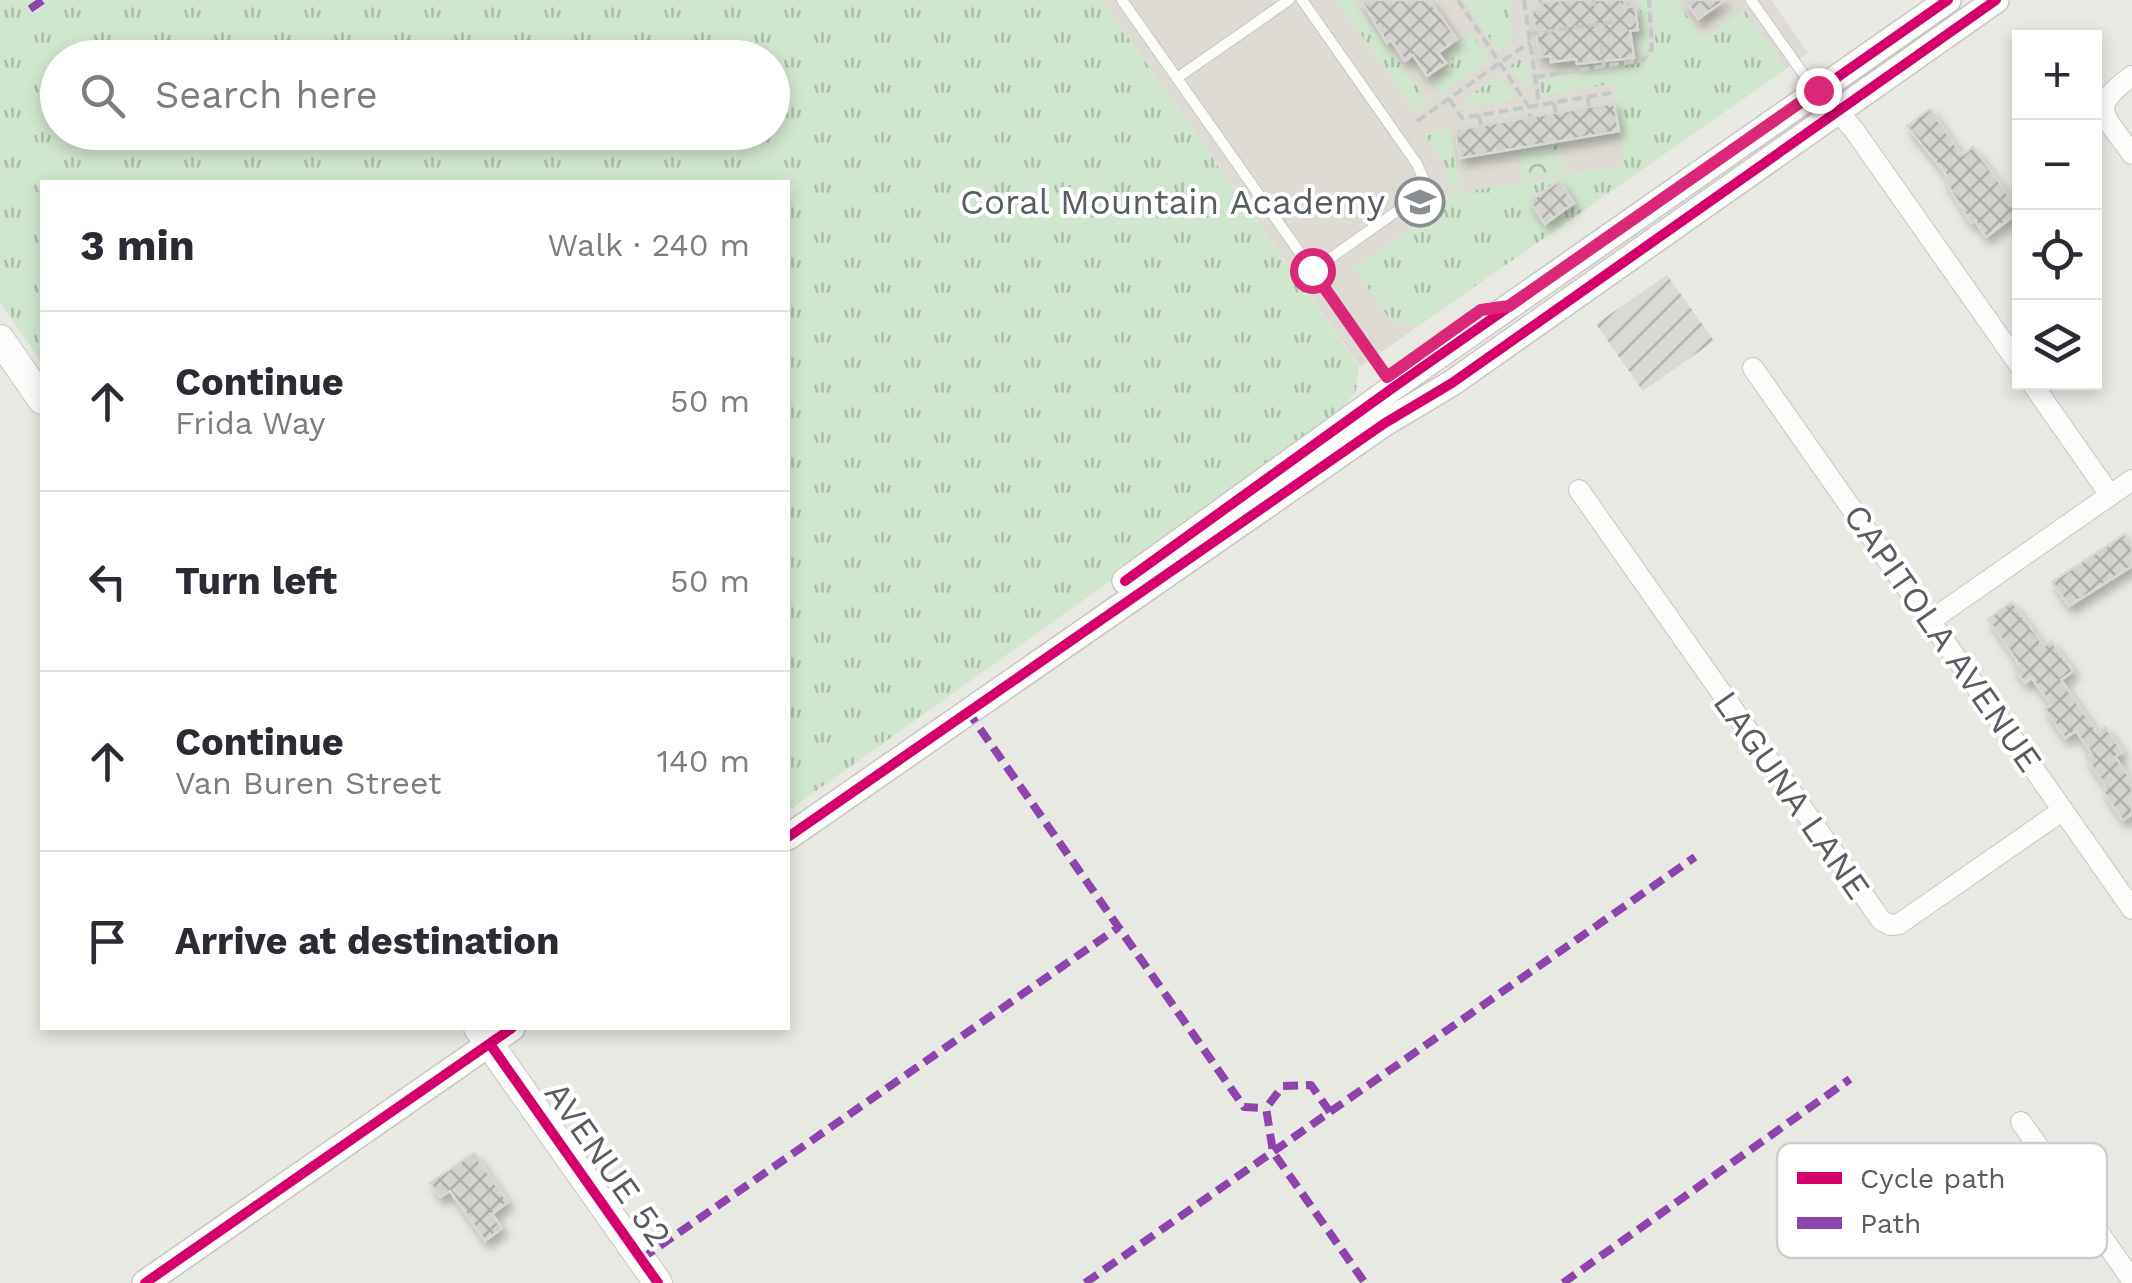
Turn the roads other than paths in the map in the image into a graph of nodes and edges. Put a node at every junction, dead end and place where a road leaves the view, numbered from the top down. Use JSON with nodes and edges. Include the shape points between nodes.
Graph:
{"nodes":[{"id":1,"x":1122,"y":0,"type":"edge"},
{"id":2,"x":1290,"y":0,"type":"edge"},
{"id":3,"x":1302,"y":0,"type":"edge"},
{"id":4,"x":1752,"y":0,"type":"edge"},
{"id":5,"x":1948,"y":0,"type":"edge"},
{"id":6,"x":1996,"y":0,"type":"edge"},
{"id":7,"x":2132,"y":76,"type":"edge"},
{"id":8,"x":1178,"y":78,"type":"junction"},
{"id":9,"x":1818,"y":90,"type":"junction"},
{"id":10,"x":1838,"y":112,"type":"junction"},
{"id":11,"x":2132,"y":154,"type":"edge"},
{"id":12,"x":1312,"y":270,"type":"junction"},
{"id":13,"x":0,"y":339,"type":"edge"},
{"id":14,"x":2012,"y":355,"type":"edge"},
{"id":15,"x":1753,"y":368,"type":"dead end"},
{"id":16,"x":1390,"y":382,"type":"junction"},
{"id":17,"x":2038,"y":390,"type":"edge"},
{"id":18,"x":40,"y":397,"type":"edge"},
{"id":19,"x":1409,"y":408,"type":"junction"},
{"id":20,"x":2132,"y":480,"type":"edge"},
{"id":21,"x":1578,"y":490,"type":"dead end"},
{"id":22,"x":2110,"y":495,"type":"junction"},
{"id":23,"x":1930,"y":621,"type":"junction"},
{"id":24,"x":2063,"y":810,"type":"junction"},
{"id":25,"x":790,"y":821,"type":"edge"},
{"id":26,"x":790,"y":837,"type":"edge"},
{"id":27,"x":2132,"y":908,"type":"edge"},
{"id":28,"x":493,"y":1033,"type":"edge"},
{"id":29,"x":2021,"y":1122,"type":"dead end"},
{"id":30,"x":2036,"y":1143,"type":"edge"},
{"id":31,"x":2107,"y":1244,"type":"edge"},
{"id":32,"x":2132,"y":1280,"type":"edge"},
{"id":33,"x":146,"y":1283,"type":"edge"},
{"id":34,"x":658,"y":1283,"type":"edge"}],
"edges":[{"from":1,"to":8,"type":"lane"},
{"from":2,"to":8,"type":"lane"},
{"from":3,"to":12,"type":"lane","via":[[1426,185]]},
{"from":4,"to":9,"type":"lane"},
{"from":5,"to":9,"type":"street"},
{"from":6,"to":10,"type":"street"},
{"from":7,"to":11,"type":"street","via":[[2102,103]]},
{"from":8,"to":12,"type":"lane"},
{"from":9,"to":10,"type":"street"},
{"from":9,"to":16,"type":"street"},
{"from":10,"to":14,"type":"street"},
{"from":10,"to":19,"type":"street"},
{"from":12,"to":16,"type":"lane"},
{"from":13,"to":18,"type":"main road"},
{"from":15,"to":23,"type":"street","name":"CAPITOLA AVENUE"},
{"from":16,"to":19,"type":"lane"},
{"from":16,"to":25,"type":"street"},
{"from":17,"to":22,"type":"street"},
{"from":19,"to":26,"type":"street"},
{"from":20,"to":22,"type":"street"},
{"from":21,"to":24,"type":"street","name":"LAGUNA LANE","via":[[1880,920],[1899,924]]},
{"from":22,"to":23,"type":"street"},
{"from":23,"to":24,"type":"street","name":"CAPITOLA AVENUE"},
{"from":24,"to":27,"type":"street","name":"CAPITOLA AVENUE"},
{"from":28,"to":33,"type":"street"},
{"from":28,"to":34,"type":"main road","name":"AVENUE 52"},
{"from":29,"to":30,"type":"street"},
{"from":31,"to":32,"type":"street"}]}
